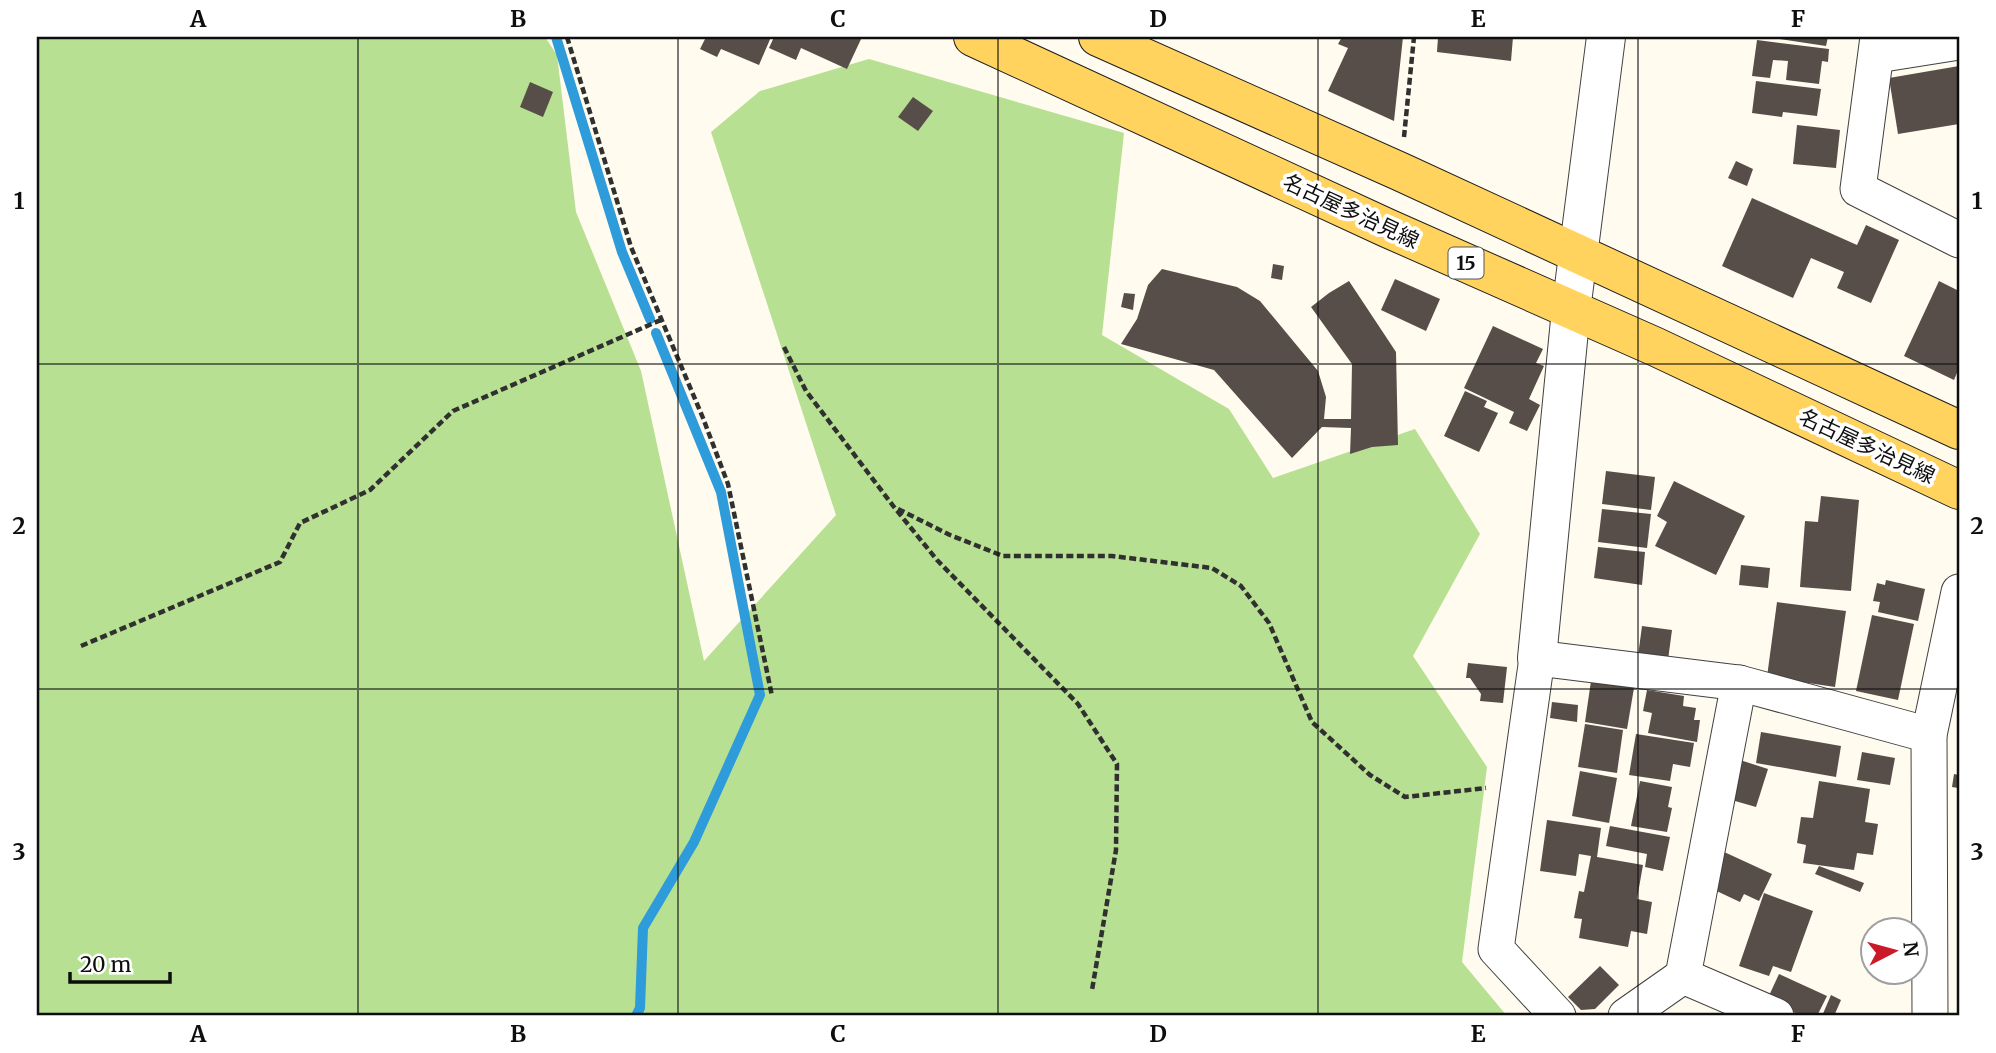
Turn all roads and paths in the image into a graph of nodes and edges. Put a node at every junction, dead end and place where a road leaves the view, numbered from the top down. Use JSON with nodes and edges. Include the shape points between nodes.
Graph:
{"nodes":[{"id":1,"x":567,"y":37,"type":"edge"},
{"id":2,"x":972,"y":37,"type":"edge"},
{"id":3,"x":1098,"y":37,"type":"edge"},
{"id":4,"x":1414,"y":37,"type":"edge"},
{"id":5,"x":1606,"y":37,"type":"edge"},
{"id":6,"x":1959,"y":42,"type":"edge"},
{"id":7,"x":1877,"y":46,"type":"edge"},
{"id":8,"x":1401,"y":172,"type":"junction"},
{"id":9,"x":1959,"y":240,"type":"edge"},
{"id":10,"x":1578,"y":255,"type":"junction"},
{"id":11,"x":1571,"y":310,"type":"junction"},
{"id":12,"x":663,"y":319,"type":"junction"},
{"id":13,"x":784,"y":347,"type":"dead end"},
{"id":14,"x":1959,"y":430,"type":"edge"},
{"id":15,"x":1959,"y":490,"type":"edge"},
{"id":16,"x":894,"y":507,"type":"junction"},
{"id":17,"x":1959,"y":592,"type":"edge"},
{"id":18,"x":80,"y":646,"type":"dead end"},
{"id":19,"x":1537,"y":658,"type":"junction"},
{"id":20,"x":1739,"y":684,"type":"junction"},
{"id":21,"x":772,"y":696,"type":"dead end"},
{"id":22,"x":1929,"y":735,"type":"junction"},
{"id":23,"x":1520,"y":784,"type":"junction"},
{"id":24,"x":1683,"y":976,"type":"junction"},
{"id":25,"x":1092,"y":989,"type":"dead end"},
{"id":26,"x":1558,"y":1016,"type":"edge"},
{"id":27,"x":1626,"y":1016,"type":"edge"},
{"id":28,"x":1776,"y":1016,"type":"edge"},
{"id":29,"x":1930,"y":1016,"type":"edge"}],
"edges":[{"from":1,"to":12,"type":"path","via":[[631,247]]},
{"from":2,"to":11,"type":"main road","name":"名古屋多治見線","number":"15"},
{"from":3,"to":8,"type":"main road"},
{"from":4,"to":8,"type":"path"},
{"from":5,"to":10,"type":"street"},
{"from":6,"to":7,"type":"street"},
{"from":7,"to":9,"type":"street","via":[[1858,189]]},
{"from":8,"to":10,"type":"main road"},
{"from":10,"to":11,"type":"street"},
{"from":10,"to":14,"type":"main road"},
{"from":11,"to":15,"type":"main road","name":"名古屋多治見線","number":"15"},
{"from":11,"to":19,"type":"street"},
{"from":12,"to":18,"type":"path","via":[[453,411],[370,490],[300,523],[280,562]]},
{"from":12,"to":21,"type":"path","via":[[728,484]]},
{"from":13,"to":16,"type":"path","via":[[806,391]]},
{"from":16,"to":23,"type":"path","via":[[1003,555],[1112,556],[1212,568],[1241,586],[1269,623],[1312,723],[1370,775],[1405,797]]},
{"from":16,"to":25,"type":"path","via":[[937,560],[1078,704],[1117,764],[1116,850]]},
{"from":17,"to":22,"type":"street"},
{"from":19,"to":20,"type":"street"},
{"from":19,"to":23,"type":"street"},
{"from":20,"to":22,"type":"street"},
{"from":20,"to":24,"type":"street"},
{"from":22,"to":29,"type":"street"},
{"from":23,"to":26,"type":"street","via":[[1496,949]]},
{"from":24,"to":27,"type":"street"},
{"from":24,"to":28,"type":"street"}]}
